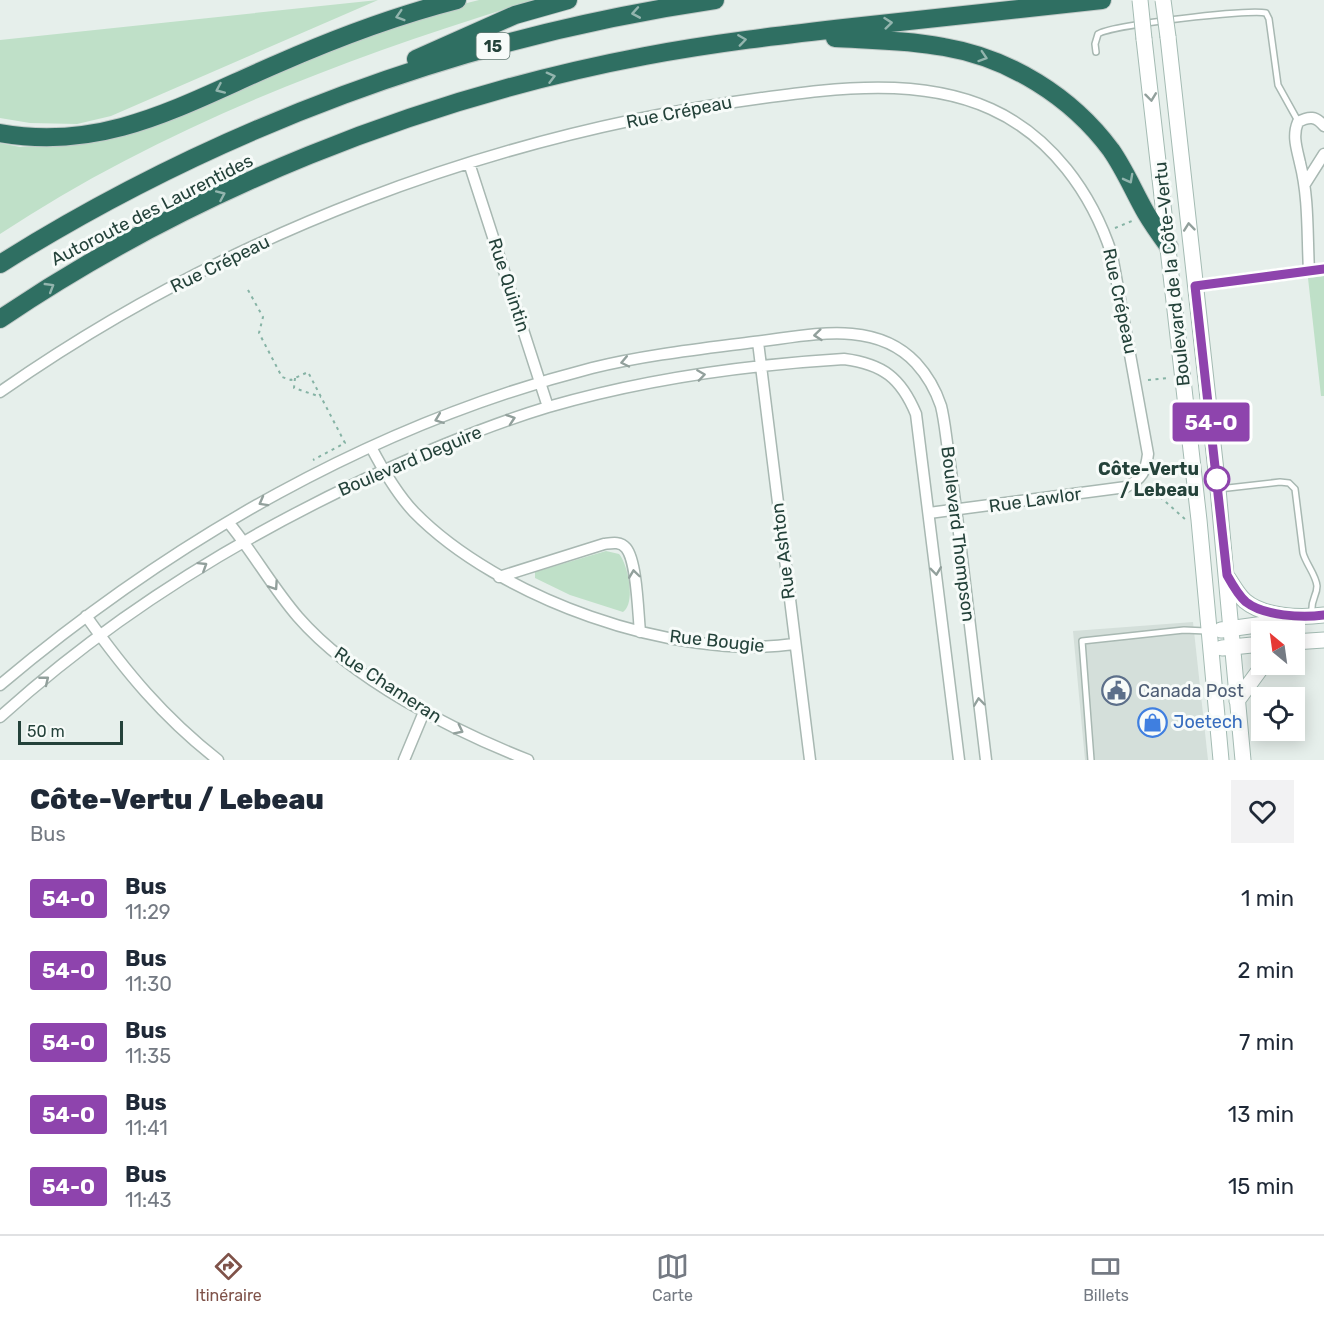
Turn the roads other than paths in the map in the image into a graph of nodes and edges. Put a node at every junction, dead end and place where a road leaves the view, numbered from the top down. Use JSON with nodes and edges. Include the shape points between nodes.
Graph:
{"nodes":[{"id":1,"x":457,"y":0,"type":"edge"},
{"id":2,"x":568,"y":0,"type":"edge"},
{"id":3,"x":715,"y":0,"type":"edge"},
{"id":4,"x":1102,"y":0,"type":"edge"},
{"id":5,"x":1140,"y":0,"type":"edge"},
{"id":6,"x":1163,"y":0,"type":"edge"},
{"id":7,"x":788,"y":35,"type":"junction"},
{"id":8,"x":1096,"y":52,"type":"dead end"},
{"id":9,"x":278,"y":120,"type":"junction"},
{"id":10,"x":1298,"y":122,"type":"junction"},
{"id":11,"x":1324,"y":126,"type":"edge"},
{"id":12,"x":0,"y":133,"type":"edge"},
{"id":13,"x":1324,"y":154,"type":"edge"},
{"id":14,"x":469,"y":164,"type":"junction"},
{"id":15,"x":1305,"y":184,"type":"junction"},
{"id":16,"x":1169,"y":247,"type":"junction"},
{"id":17,"x":0,"y":264,"type":"edge"},
{"id":18,"x":1324,"y":269,"type":"edge"},
{"id":19,"x":1309,"y":271,"type":"junction"},
{"id":20,"x":1195,"y":286,"type":"junction"},
{"id":21,"x":0,"y":319,"type":"edge"},
{"id":22,"x":876,"y":337,"type":"joint"},
{"id":23,"x":758,"y":342,"type":"junction"},
{"id":24,"x":761,"y":368,"type":"junction"},
{"id":25,"x":880,"y":369,"type":"joint"},
{"id":26,"x":541,"y":383,"type":"junction"},
{"id":27,"x":0,"y":392,"type":"edge"},
{"id":28,"x":548,"y":407,"type":"junction"},
{"id":29,"x":371,"y":447,"type":"junction"},
{"id":30,"x":384,"y":471,"type":"junction"},
{"id":31,"x":1143,"y":482,"type":"joint"},
{"id":32,"x":1218,"y":489,"type":"junction"},
{"id":33,"x":956,"y":510,"type":"junction"},
{"id":34,"x":929,"y":513,"type":"junction"},
{"id":35,"x":228,"y":522,"type":"junction"},
{"id":36,"x":244,"y":541,"type":"junction"},
{"id":37,"x":1227,"y":575,"type":"junction"},
{"id":38,"x":498,"y":577,"type":"junction"},
{"id":39,"x":86,"y":616,"type":"junction"},
{"id":40,"x":1318,"y":616,"type":"edge"},
{"id":41,"x":1231,"y":629,"type":"junction"},
{"id":42,"x":1209,"y":631,"type":"junction"},
{"id":43,"x":640,"y":632,"type":"junction"},
{"id":44,"x":100,"y":636,"type":"junction"},
{"id":45,"x":1324,"y":640,"type":"edge"},
{"id":46,"x":1305,"y":643,"type":"edge"},
{"id":47,"x":794,"y":645,"type":"junction"},
{"id":48,"x":1251,"y":646,"type":"edge"},
{"id":49,"x":1233,"y":648,"type":"junction"},
{"id":50,"x":1210,"y":650,"type":"junction"},
{"id":51,"x":1256,"y":675,"type":"edge"},
{"id":52,"x":0,"y":685,"type":"edge"},
{"id":53,"x":1237,"y":701,"type":"junction"},
{"id":54,"x":424,"y":712,"type":"junction"},
{"id":55,"x":0,"y":717,"type":"edge"},
{"id":56,"x":218,"y":760,"type":"edge"},
{"id":57,"x":404,"y":760,"type":"edge"},
{"id":58,"x":528,"y":760,"type":"edge"},
{"id":59,"x":810,"y":760,"type":"edge"},
{"id":60,"x":959,"y":760,"type":"edge"},
{"id":61,"x":986,"y":760,"type":"edge"},
{"id":62,"x":1091,"y":760,"type":"edge"},
{"id":63,"x":1221,"y":760,"type":"edge"},
{"id":64,"x":1242,"y":760,"type":"edge"}],
"edges":[{"from":1,"to":12,"type":"highway","one_way":true,"via":[[352,32],[123,128],[56,139]]},
{"from":2,"to":9,"type":"highway","via":[[515,15]]},
{"from":3,"to":9,"type":"highway","name":"Autoroute des Laurentides","number":"15","one_way":true,"via":[[507,42],[412,70]]},
{"from":7,"to":4,"type":"highway","name":"Autoroute des Laurentides","one_way":true},
{"from":5,"to":16,"type":"main road","name":"Boulevard de la Côte-Vertu","one_way":true,"bridge":true},
{"from":20,"to":6,"type":"main road","name":"Boulevard de la Côte-Vertu","one_way":true,"bridge":true},
{"from":7,"to":16,"type":"highway","one_way":true,"via":[[944,47],[991,59],[1029,78],[1066,103],[1103,140]]},
{"from":21,"to":7,"type":"highway","name":"Autoroute des Laurentides","one_way":true,"via":[[76,272],[192,209],[369,133],[468,100],[582,69]]},
{"from":8,"to":10,"type":"lane","via":[[1098,34],[1111,28],[1263,12],[1268,15],[1278,85]]},
{"from":9,"to":17,"type":"highway","name":"Autoroute des Laurentides","number":"15","via":[[126,192]]},
{"from":10,"to":11,"type":"street","via":[[1311,117]]},
{"from":10,"to":15,"type":"street","via":[[1295,139]]},
{"from":13,"to":15,"type":"street"},
{"from":14,"to":26,"type":"street","name":"Rue Quintin"},
{"from":14,"to":27,"type":"street","name":"Rue Crépeau","via":[[355,204],[193,275]]},
{"from":14,"to":31,"type":"street","name":"Rue Crépeau","via":[[599,128],[728,102],[787,95],[853,89],[930,91],[992,109],[1022,127],[1059,159],[1076,180],[1105,233],[1121,298],[1147,444]]},
{"from":15,"to":19,"type":"street"},
{"from":16,"to":42,"type":"main road","name":"Boulevard de la Côte-Vertu"},
{"from":18,"to":19,"type":"street"},
{"from":19,"to":20,"type":"street"},
{"from":20,"to":32,"type":"main road","name":"Boulevard de la Côte-Vertu"},
{"from":22,"to":23,"type":"street","name":"Boulevard Deguire","one_way":true,"via":[[840,333]]},
{"from":22,"to":33,"type":"street","name":"Boulevard Thompson","via":[[913,360],[940,403]]},
{"from":23,"to":24,"type":"street","name":"Rue Ashton"},
{"from":23,"to":26,"type":"street","name":"Boulevard Deguire","one_way":true,"via":[[645,358]]},
{"from":24,"to":25,"type":"street","name":"Boulevard Deguire","via":[[844,359]]},
{"from":28,"to":24,"type":"street","name":"Boulevard Deguire","one_way":true,"via":[[666,380]]},
{"from":24,"to":47,"type":"street","name":"Rue Ashton"},
{"from":25,"to":34,"type":"street","name":"Boulevard Thompson","via":[[903,387],[916,414]]},
{"from":26,"to":28,"type":"street","name":"Rue Quintin"},
{"from":26,"to":29,"type":"street","name":"Boulevard Deguire","one_way":true,"via":[[458,411]]},
{"from":30,"to":28,"type":"street","name":"Boulevard Deguire","one_way":true,"via":[[464,436]]},
{"from":29,"to":30,"type":"street","name":"Rue Bougie"},
{"from":29,"to":35,"type":"street","name":"Boulevard Deguire","one_way":true},
{"from":30,"to":36,"type":"street","name":"Boulevard Deguire"},
{"from":30,"to":38,"type":"street","name":"Rue Bougie","via":[[418,516]]},
{"from":31,"to":33,"type":"street","name":"Rue Lawlor"},
{"from":32,"to":37,"type":"main road","name":"Boulevard de la Côte-Vertu"},
{"from":32,"to":40,"type":"lane","via":[[1280,482],[1295,489],[1304,558],[1317,583],[1310,603]]},
{"from":33,"to":34,"type":"street","name":"Rue Lawlor"},
{"from":61,"to":33,"type":"street","name":"Boulevard Thompson","one_way":true},
{"from":34,"to":60,"type":"street","name":"Boulevard Thompson","one_way":true},
{"from":35,"to":36,"type":"street","name":"Rue Chameran"},
{"from":35,"to":39,"type":"street","name":"Boulevard Deguire"},
{"from":44,"to":36,"type":"street","name":"Boulevard Deguire","one_way":true},
{"from":36,"to":54,"type":"street","name":"Rue Chameran","one_way":true,"via":[[305,625],[339,655]]},
{"from":37,"to":40,"type":"main road","via":[[1241,597],[1257,609]]},
{"from":37,"to":41,"type":"main road","name":"Boulevard de la Côte-Vertu"},
{"from":38,"to":43,"type":"street","name":"Rue Bougie","via":[[596,619]]},
{"from":43,"to":38,"type":"street","one_way":true,"via":[[633,568],[630,555],[621,544],[604,544]]},
{"from":39,"to":44,"type":"street"},
{"from":39,"to":52,"type":"street","name":"Boulevard Deguire"},
{"from":40,"to":41,"type":"main road"},
{"from":41,"to":42,"type":"main road"},
{"from":41,"to":49,"type":"main road","name":"Boulevard de la Côte-Vertu"},
{"from":42,"to":50,"type":"main road","name":"Boulevard de la Côte-Vertu"},
{"from":42,"to":62,"type":"lane","via":[[1082,641]]},
{"from":43,"to":47,"type":"street","name":"Rue Bougie","via":[[718,645]]},
{"from":55,"to":44,"type":"street","name":"Boulevard Deguire","one_way":true},
{"from":44,"to":56,"type":"street","via":[[145,693]]},
{"from":45,"to":46,"type":"main road"},
{"from":47,"to":59,"type":"street","name":"Rue Ashton"},
{"from":48,"to":49,"type":"main road"},
{"from":49,"to":50,"type":"main road"},
{"from":49,"to":53,"type":"main road","name":"Boulevard de la Côte-Vertu"},
{"from":50,"to":63,"type":"main road","name":"Boulevard de la Côte-Vertu"},
{"from":51,"to":53,"type":"main road"},
{"from":53,"to":64,"type":"main road","name":"Boulevard de la Côte-Vertu"},
{"from":54,"to":57,"type":"street"},
{"from":54,"to":58,"type":"street","name":"Rue Chameran","one_way":true}]}
